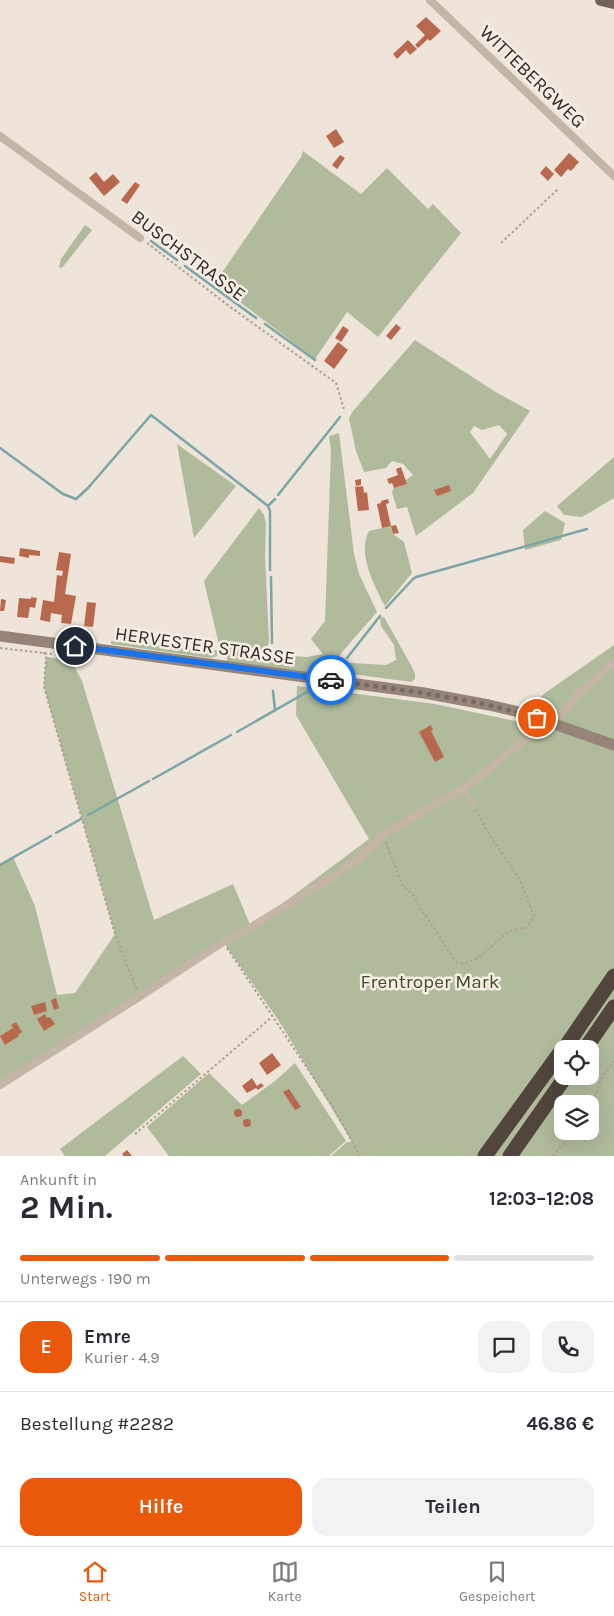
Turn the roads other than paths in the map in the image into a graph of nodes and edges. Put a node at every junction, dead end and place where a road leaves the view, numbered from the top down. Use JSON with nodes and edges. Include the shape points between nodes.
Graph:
{"nodes":[{"id":1,"x":430,"y":0,"type":"edge"},
{"id":2,"x":603,"y":0,"type":"edge"},
{"id":3,"x":614,"y":3,"type":"edge"},
{"id":4,"x":0,"y":136,"type":"edge"},
{"id":5,"x":614,"y":176,"type":"edge"},
{"id":6,"x":140,"y":238,"type":"road end"},
{"id":7,"x":0,"y":636,"type":"edge"},
{"id":8,"x":614,"y":663,"type":"edge"},
{"id":9,"x":552,"y":722,"type":"junction"},
{"id":10,"x":614,"y":745,"type":"edge"},
{"id":11,"x":464,"y":788,"type":"junction"},
{"id":12,"x":474,"y":804,"type":"road end"},
{"id":13,"x":614,"y":976,"type":"edge"},
{"id":14,"x":614,"y":1007,"type":"edge"},
{"id":15,"x":570,"y":1040,"type":"edge"},
{"id":16,"x":591,"y":1040,"type":"edge"},
{"id":17,"x":554,"y":1062,"type":"edge"},
{"id":18,"x":0,"y":1085,"type":"edge"},
{"id":19,"x":560,"y":1085,"type":"edge"},
{"id":20,"x":485,"y":1156,"type":"edge"},
{"id":21,"x":510,"y":1156,"type":"edge"}],
"edges":[{"from":1,"to":5,"type":"street","name":"WITTEBERGWEG"},
{"from":2,"to":3,"type":"main road"},
{"from":4,"to":6,"type":"street","name":"BUSCHSTRASSE"},
{"from":7,"to":9,"type":"main road","name":"HERVESTER STRASSE","via":[[424,693],[489,704]]},
{"from":8,"to":9,"type":"street"},
{"from":9,"to":10,"type":"main road","name":"HERVESTER STRASSE"},
{"from":9,"to":11,"type":"street","via":[[538,729]]},
{"from":11,"to":12,"type":"lane"},
{"from":11,"to":18,"type":"street","via":[[382,836],[334,876],[223,942]]},
{"from":13,"to":15,"type":"highway"},
{"from":14,"to":16,"type":"highway"},
{"from":17,"to":20,"type":"highway"},
{"from":19,"to":21,"type":"highway"}]}
